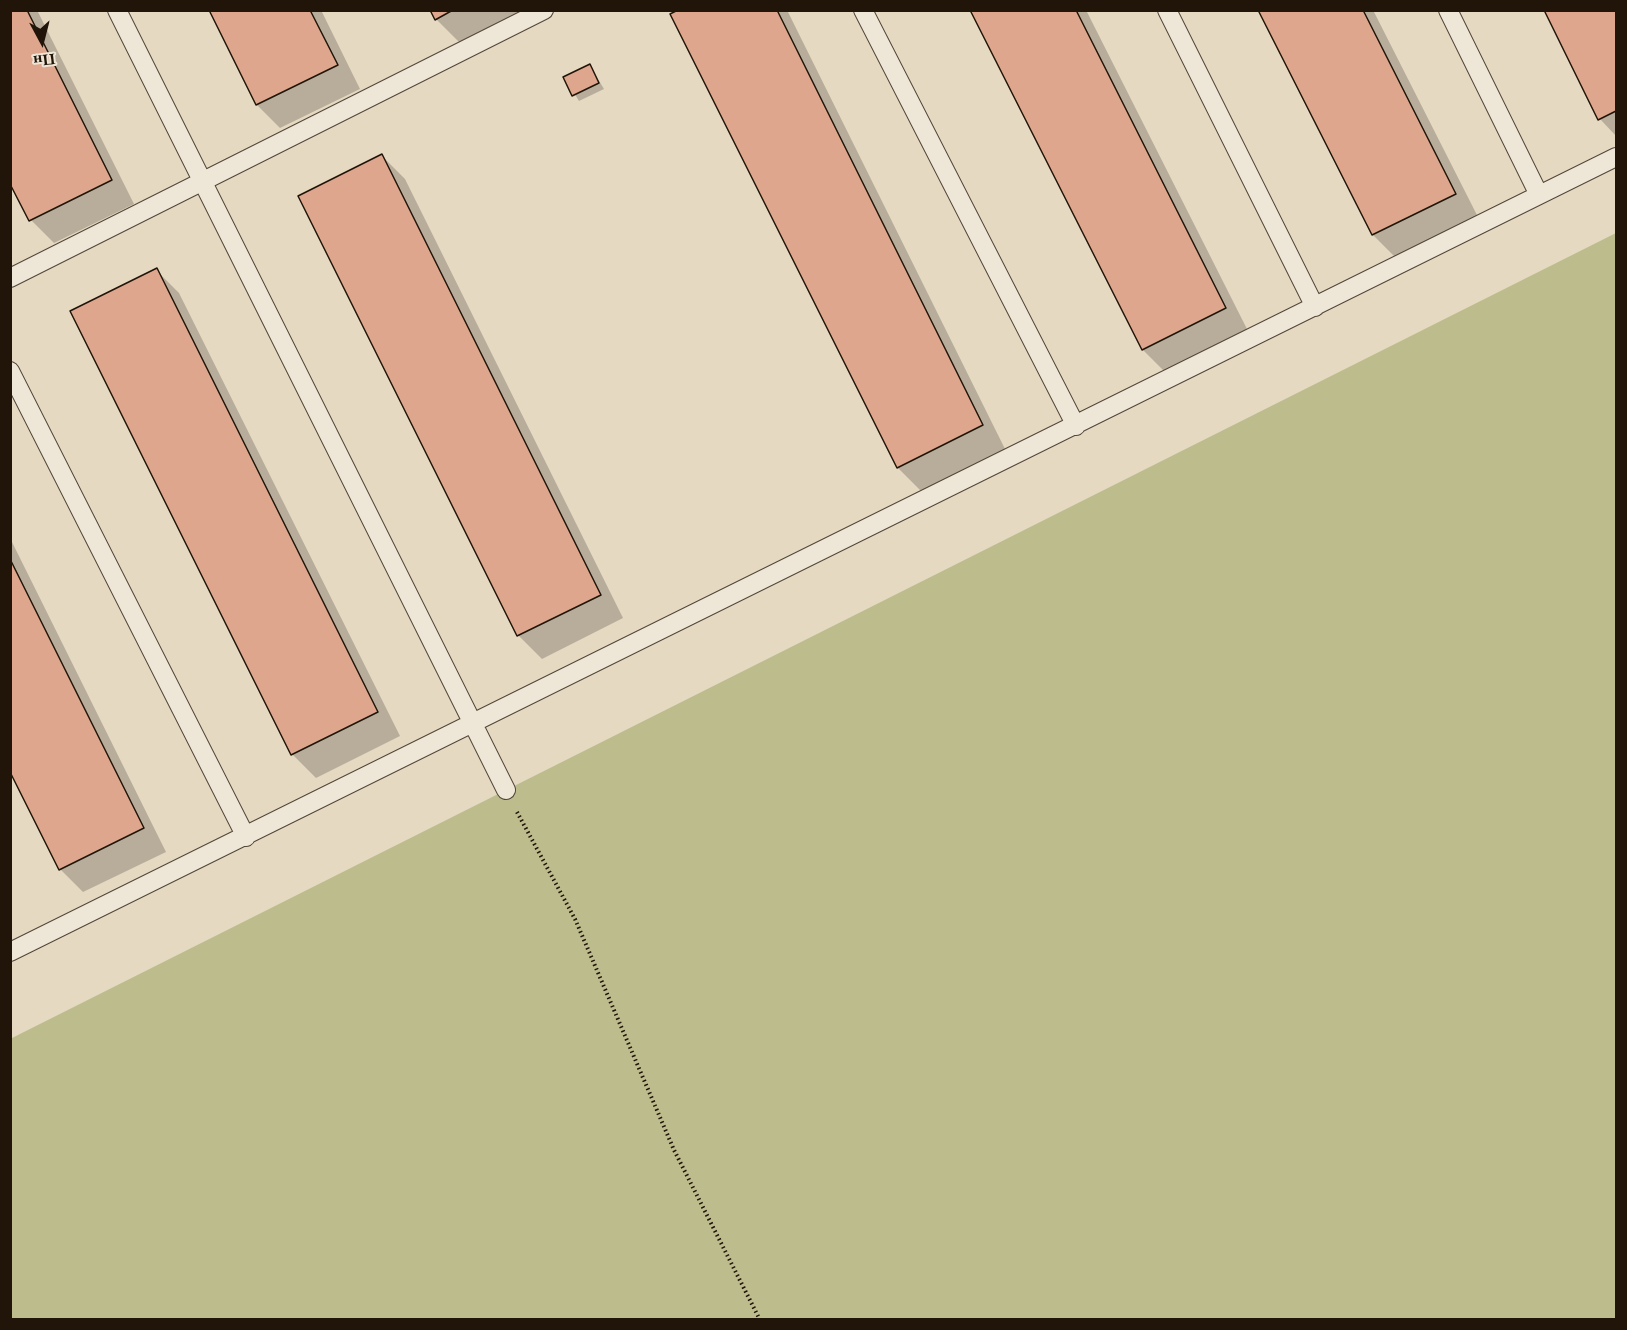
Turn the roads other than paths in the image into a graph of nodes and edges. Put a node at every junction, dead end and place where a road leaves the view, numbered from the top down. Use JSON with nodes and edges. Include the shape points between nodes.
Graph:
{"nodes":[{"id":1,"x":117,"y":10,"type":"edge"},
{"id":2,"x":544,"y":10,"type":"edge"},
{"id":3,"x":863,"y":10,"type":"edge"},
{"id":4,"x":1167,"y":10,"type":"edge"},
{"id":5,"x":1449,"y":10,"type":"edge"},
{"id":6,"x":1617,"y":157,"type":"edge"},
{"id":7,"x":202,"y":182,"type":"junction"},
{"id":8,"x":1539,"y":195,"type":"junction"},
{"id":9,"x":10,"y":278,"type":"edge"},
{"id":10,"x":1315,"y":307,"type":"junction"},
{"id":11,"x":10,"y":371,"type":"edge"},
{"id":12,"x":1076,"y":426,"type":"junction"},
{"id":13,"x":473,"y":725,"type":"junction"},
{"id":14,"x":506,"y":790,"type":"road end"},
{"id":15,"x":246,"y":837,"type":"junction"},
{"id":16,"x":10,"y":952,"type":"edge"}],
"edges":[{"from":1,"to":7,"type":"lane"},
{"from":2,"to":7,"type":"lane"},
{"from":3,"to":12,"type":"lane"},
{"from":4,"to":10,"type":"lane"},
{"from":5,"to":8,"type":"lane"},
{"from":6,"to":8,"type":"lane"},
{"from":7,"to":9,"type":"lane"},
{"from":7,"to":13,"type":"lane"},
{"from":8,"to":10,"type":"lane"},
{"from":10,"to":12,"type":"lane"},
{"from":11,"to":15,"type":"lane"},
{"from":12,"to":13,"type":"lane"},
{"from":13,"to":14,"type":"lane"},
{"from":13,"to":15,"type":"lane"},
{"from":15,"to":16,"type":"lane"}]}
